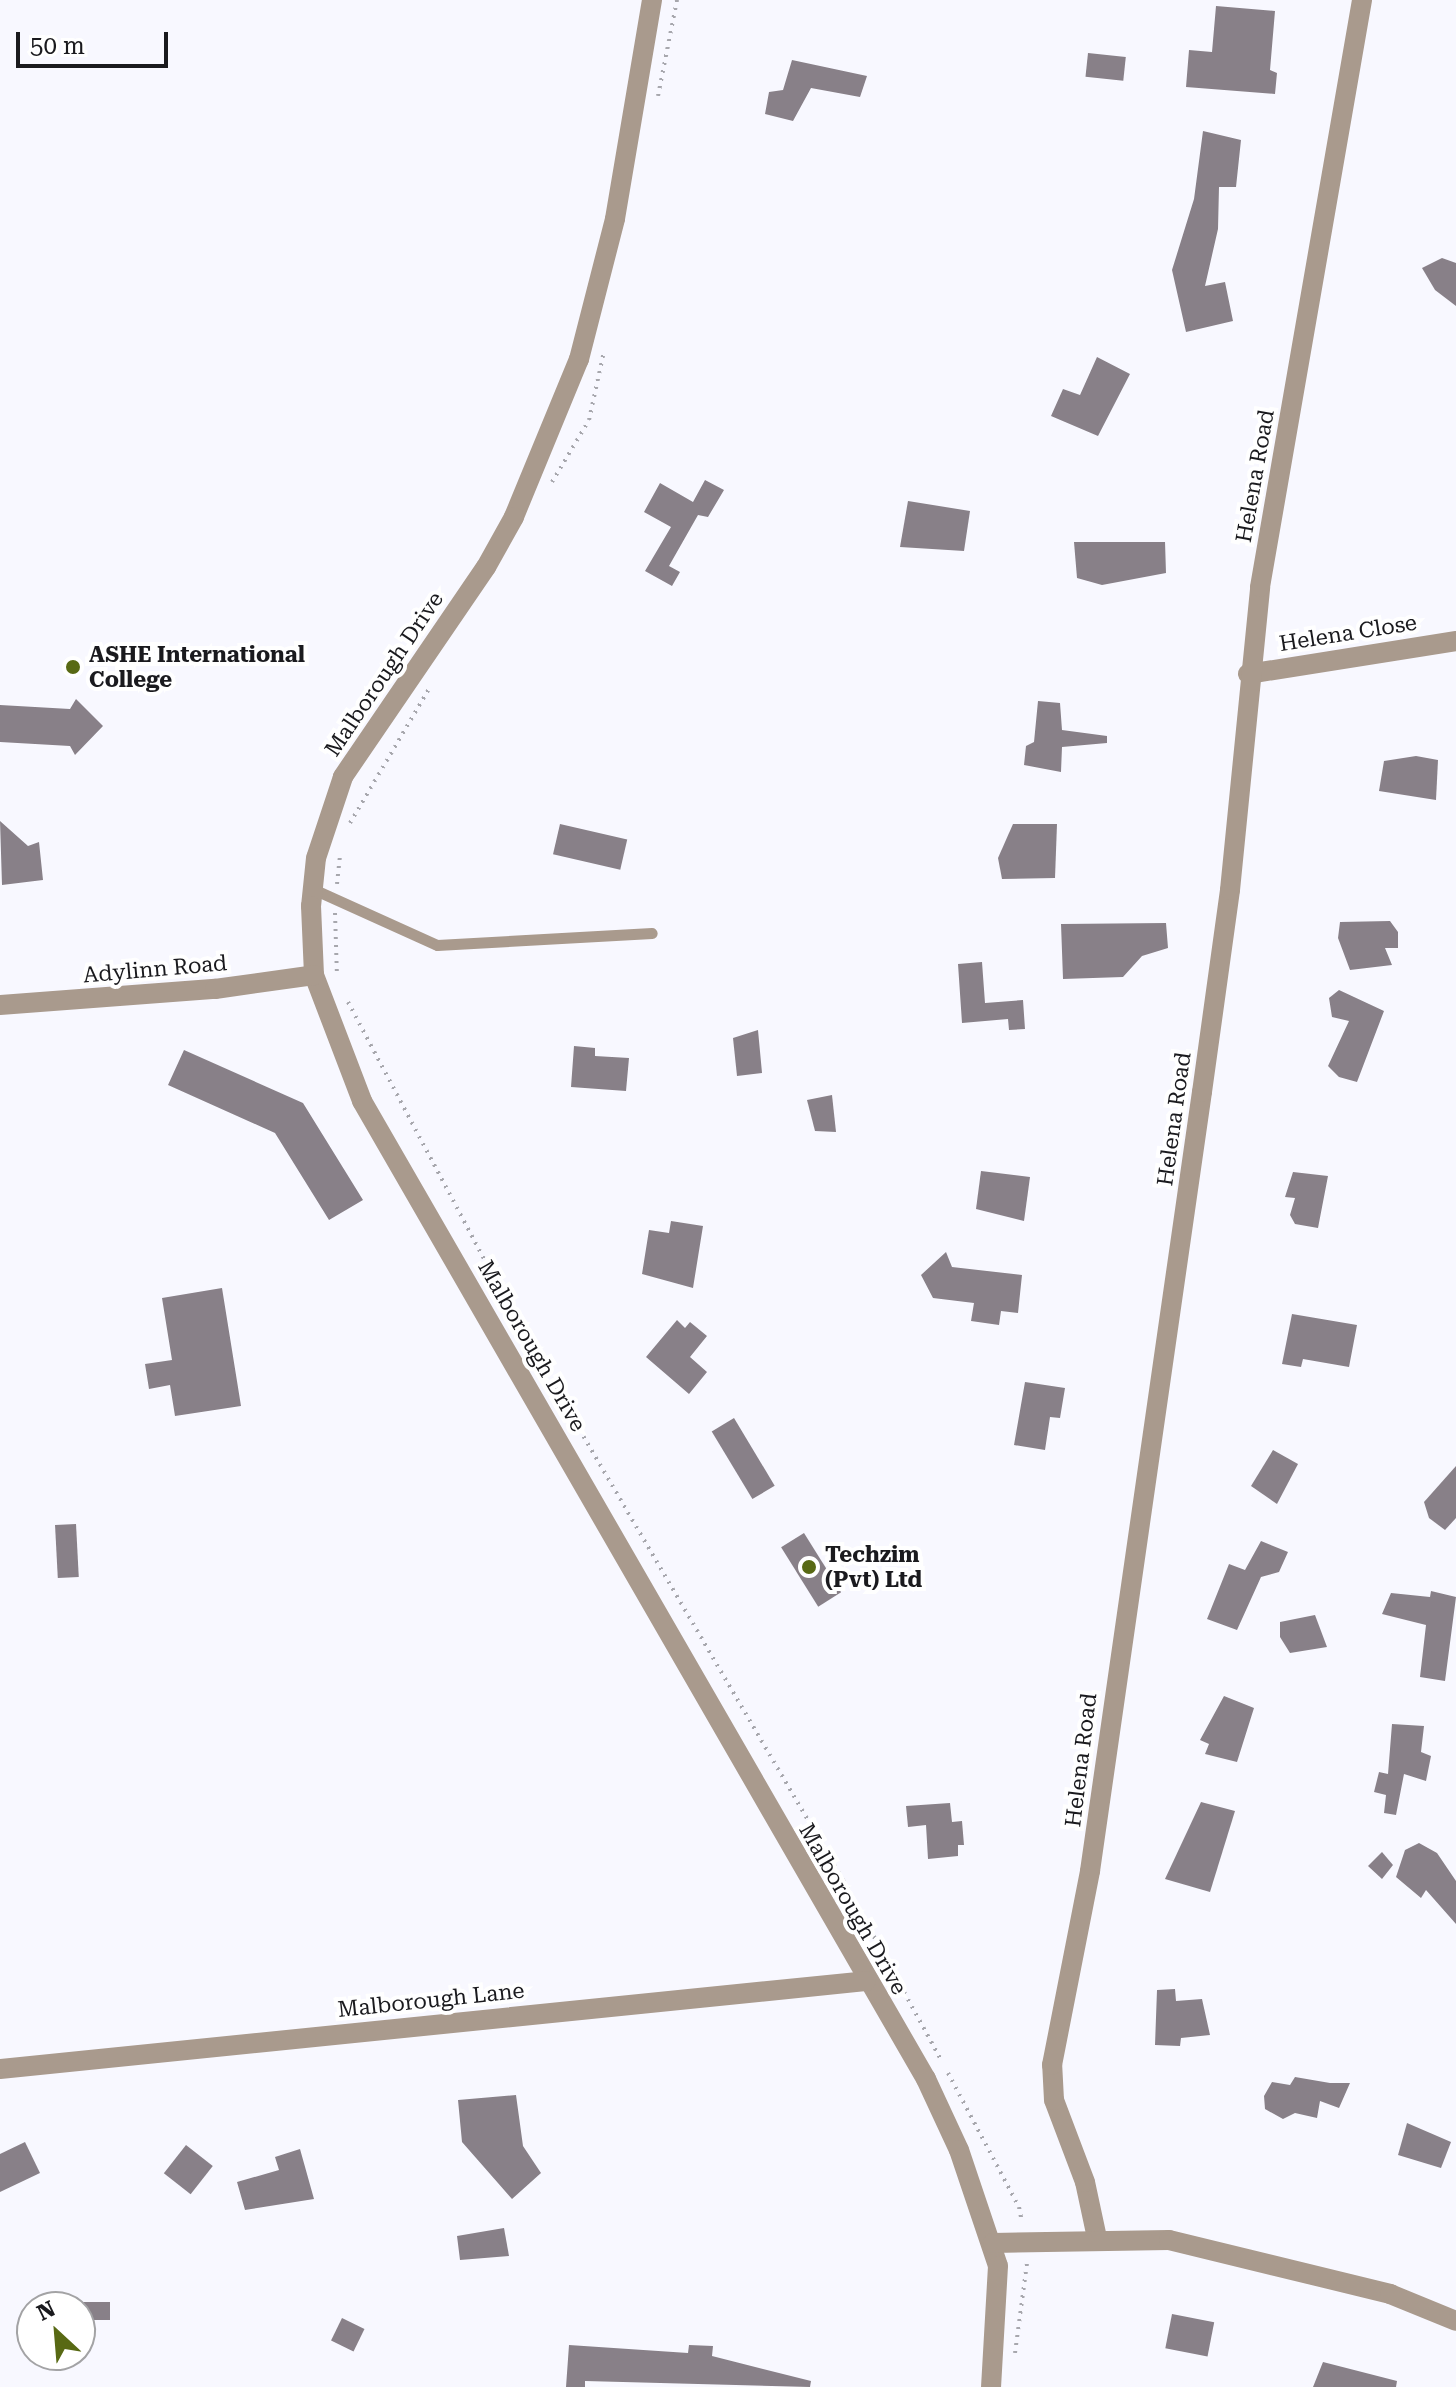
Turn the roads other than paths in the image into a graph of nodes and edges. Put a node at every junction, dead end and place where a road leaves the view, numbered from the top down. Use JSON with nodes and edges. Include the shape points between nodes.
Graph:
{"nodes":[{"id":1,"x":652,"y":0,"type":"edge"},
{"id":2,"x":1362,"y":0,"type":"edge"},
{"id":3,"x":1456,"y":641,"type":"edge"},
{"id":4,"x":1248,"y":674,"type":"junction"},
{"id":5,"x":313,"y":889,"type":"junction"},
{"id":6,"x":652,"y":933,"type":"dead end"},
{"id":7,"x":314,"y":975,"type":"junction"},
{"id":8,"x":0,"y":1005,"type":"edge"},
{"id":9,"x":866,"y":1981,"type":"junction"},
{"id":10,"x":0,"y":2069,"type":"edge"},
{"id":11,"x":1097,"y":2238,"type":"junction"},
{"id":12,"x":993,"y":2243,"type":"junction"},
{"id":13,"x":1456,"y":2321,"type":"edge"},
{"id":14,"x":991,"y":2387,"type":"edge"}],
"edges":[{"from":1,"to":5,"type":"street","name":"Malborough Drive","via":[[615,219],[561,408],[486,567],[343,777],[321,831]]},
{"from":2,"to":4,"type":"street","name":"Helena Road"},
{"from":3,"to":4,"type":"street","name":"Helena Close"},
{"from":4,"to":11,"type":"street","name":"Helena Road","via":[[1230,890],[1207,1061],[1090,1871],[1052,2065],[1054,2100],[1085,2182]]},
{"from":5,"to":6,"type":"lane","via":[[446,946]]},
{"from":5,"to":7,"type":"street","name":"Malborough Drive"},
{"from":7,"to":8,"type":"street","name":"Adylinn Road","via":[[215,989]]},
{"from":7,"to":9,"type":"street","name":"Malborough Drive","via":[[362,1101]]},
{"from":9,"to":10,"type":"street","name":"Malborough Lane"},
{"from":9,"to":12,"type":"street","name":"Malborough Drive","via":[[926,2079]]},
{"from":11,"to":12,"type":"street"},
{"from":11,"to":13,"type":"street","via":[[1169,2240],[1254,2257],[1390,2294]]},
{"from":12,"to":14,"type":"street","via":[[999,2282]]}]}
